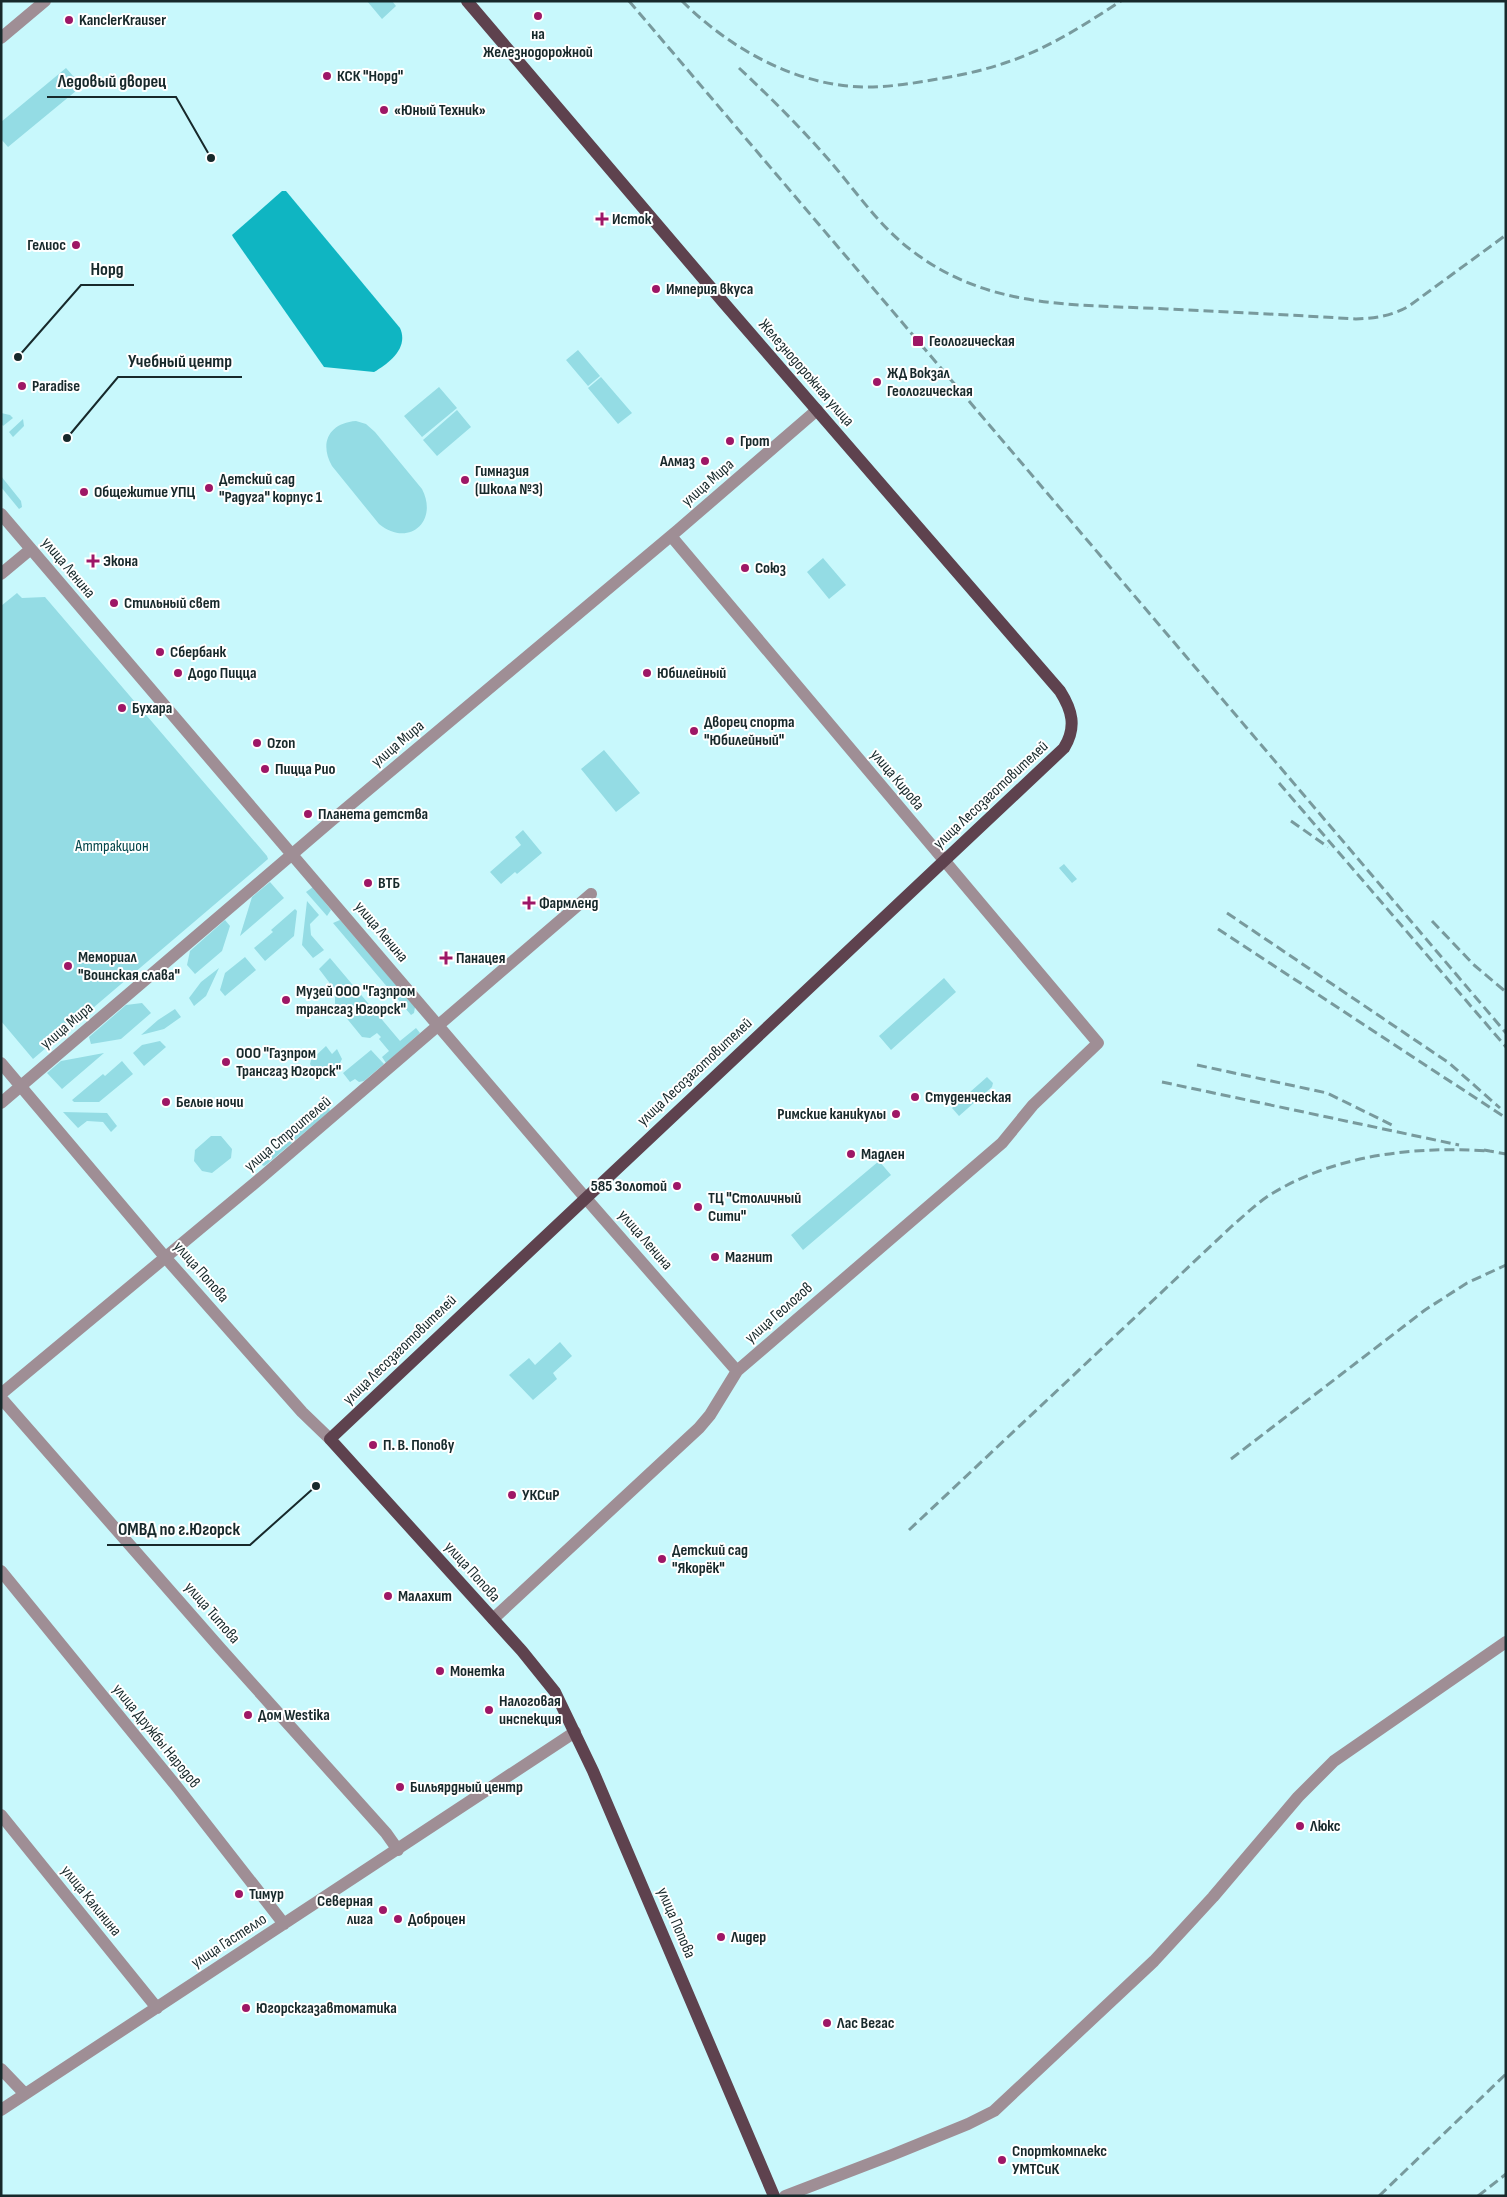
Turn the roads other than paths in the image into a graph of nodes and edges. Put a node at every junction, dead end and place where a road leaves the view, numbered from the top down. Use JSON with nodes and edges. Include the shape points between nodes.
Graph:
{"nodes":[{"id":1,"x":45,"y":1,"type":"edge"},
{"id":2,"x":468,"y":1,"type":"edge"},
{"id":3,"x":1,"y":38,"type":"edge"},
{"id":4,"x":817,"y":410,"type":"junction"},
{"id":5,"x":1,"y":514,"type":"edge"},
{"id":6,"x":672,"y":536,"type":"junction"},
{"id":7,"x":31,"y":549,"type":"junction"},
{"id":8,"x":1,"y":574,"type":"edge"},
{"id":9,"x":1073,"y":724,"type":"joint"},
{"id":10,"x":293,"y":854,"type":"junction"},
{"id":11,"x":944,"y":862,"type":"junction"},
{"id":12,"x":591,"y":894,"type":"dead end"},
{"id":13,"x":440,"y":1026,"type":"junction"},
{"id":14,"x":1098,"y":1043,"type":"joint"},
{"id":15,"x":1,"y":1063,"type":"edge"},
{"id":16,"x":21,"y":1086,"type":"junction"},
{"id":17,"x":1,"y":1103,"type":"edge"},
{"id":18,"x":586,"y":1198,"type":"junction"},
{"id":19,"x":165,"y":1258,"type":"junction"},
{"id":20,"x":737,"y":1371,"type":"junction"},
{"id":21,"x":1,"y":1394,"type":"edge"},
{"id":22,"x":1,"y":1398,"type":"edge"},
{"id":23,"x":330,"y":1439,"type":"junction"},
{"id":24,"x":1,"y":1571,"type":"edge"},
{"id":25,"x":493,"y":1619,"type":"junction"},
{"id":26,"x":1506,"y":1642,"type":"edge"},
{"id":27,"x":575,"y":1732,"type":"junction"},
{"id":28,"x":1,"y":1815,"type":"edge"},
{"id":29,"x":398,"y":1850,"type":"junction"},
{"id":30,"x":284,"y":1924,"type":"junction"},
{"id":31,"x":157,"y":2008,"type":"junction"},
{"id":32,"x":1,"y":2069,"type":"edge"},
{"id":33,"x":25,"y":2094,"type":"junction"},
{"id":34,"x":1,"y":2110,"type":"edge"},
{"id":35,"x":774,"y":2196,"type":"edge"},
{"id":36,"x":785,"y":2196,"type":"edge"}],
"edges":[{"from":1,"to":3,"type":"street"},
{"from":2,"to":4,"type":"main road","name":"Железнодорожная улица"},
{"from":4,"to":6,"type":"street","name":"улица Мира"},
{"from":4,"to":9,"type":"main road","name":"Железнодорожная улица","via":[[1060,691],[1072,713]]},
{"from":5,"to":7,"type":"street","name":"улица Ленина"},
{"from":6,"to":10,"type":"street","name":"улица Мира"},
{"from":6,"to":11,"type":"street","name":"улица Кирова"},
{"from":7,"to":8,"type":"street"},
{"from":7,"to":10,"type":"street","name":"улица Ленина"},
{"from":9,"to":11,"type":"main road","name":"улица Лесозаготовителей","via":[[1064,748]]},
{"from":10,"to":13,"type":"street","name":"улица Ленина"},
{"from":10,"to":16,"type":"street","name":"улица Мира"},
{"from":11,"to":14,"type":"street","name":"улица Кирова"},
{"from":11,"to":18,"type":"main road","name":"улица Лесозаготовителей"},
{"from":12,"to":13,"type":"street","name":"улица Строителей"},
{"from":13,"to":18,"type":"street","name":"улица Ленина"},
{"from":13,"to":19,"type":"street","name":"улица Строителей"},
{"from":14,"to":20,"type":"street","name":"улица Геологов","via":[[1033,1105],[1002,1143]]},
{"from":15,"to":16,"type":"street","name":"улица Попова"},
{"from":16,"to":17,"type":"street","name":"улица Мира"},
{"from":16,"to":19,"type":"street","name":"улица Попова"},
{"from":18,"to":20,"type":"street","name":"улица Ленина"},
{"from":18,"to":23,"type":"main road","name":"улица Лесозаготовителей"},
{"from":19,"to":21,"type":"street","name":"улица Строителей"},
{"from":19,"to":23,"type":"street","name":"улица Попова","via":[[302,1412]]},
{"from":20,"to":25,"type":"street","name":"улица Геологов","via":[[710,1415],[698,1428]]},
{"from":22,"to":29,"type":"street","name":"улица Титова"},
{"from":23,"to":25,"type":"main road","name":"улица Попова"},
{"from":24,"to":30,"type":"street","name":"улица Дружбы Народов"},
{"from":25,"to":27,"type":"main road","name":"улица Попова","via":[[547,1680]]},
{"from":26,"to":36,"type":"street","via":[[1334,1761],[1298,1797],[1154,1961],[994,2111]]},
{"from":27,"to":29,"type":"street","name":"улица Гастелло"},
{"from":27,"to":35,"type":"main road","name":"улица Попова"},
{"from":28,"to":31,"type":"street","name":"улица Калинина"},
{"from":29,"to":30,"type":"street","name":"улица Гастелло"},
{"from":30,"to":31,"type":"street","name":"улица Гастелло"},
{"from":31,"to":33,"type":"street","name":"улица Гастелло"},
{"from":32,"to":33,"type":"street"},
{"from":33,"to":34,"type":"street","name":"улица Гастелло"}]}
